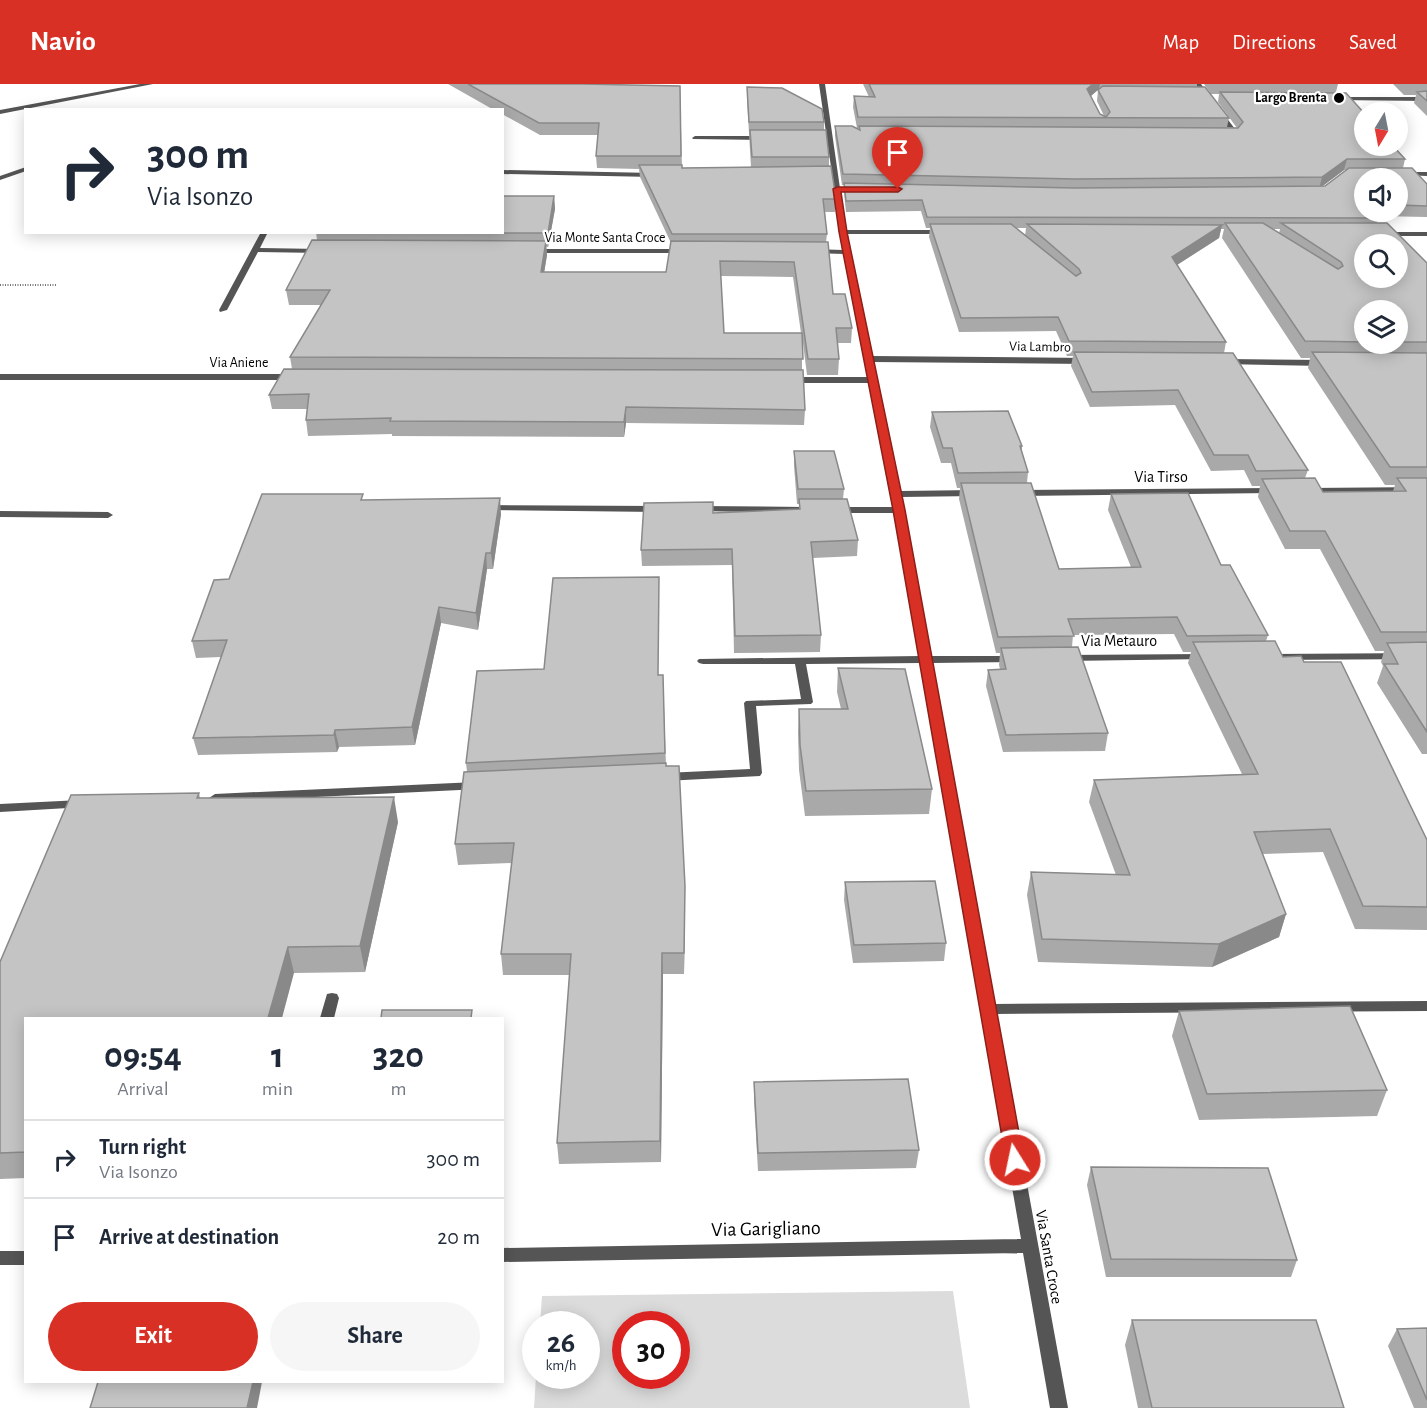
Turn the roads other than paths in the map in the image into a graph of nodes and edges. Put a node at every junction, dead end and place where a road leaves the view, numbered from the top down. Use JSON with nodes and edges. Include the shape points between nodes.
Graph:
{"nodes":[{"id":1,"x":150,"y":84,"type":"edge"},
{"id":2,"x":822,"y":84,"type":"edge"},
{"id":3,"x":1198,"y":84,"type":"edge"},
{"id":4,"x":1194,"y":94,"type":"edge"},
{"id":5,"x":1207,"y":96,"type":"junction"},
{"id":6,"x":1220,"y":98,"type":"dead end"},
{"id":7,"x":1332,"y":99,"type":"edge"},
{"id":8,"x":1427,"y":99,"type":"edge"},
{"id":9,"x":0,"y":112,"type":"edge"},
{"id":10,"x":1224,"y":134,"type":"edge"},
{"id":11,"x":695,"y":138,"type":"dead end"},
{"id":12,"x":774,"y":138,"type":"edge"},
{"id":13,"x":24,"y":170,"type":"edge"},
{"id":14,"x":504,"y":172,"type":"edge"},
{"id":15,"x":668,"y":174,"type":"edge"},
{"id":16,"x":1408,"y":174,"type":"edge"},
{"id":17,"x":1427,"y":174,"type":"edge"},
{"id":18,"x":0,"y":178,"type":"edge"},
{"id":19,"x":843,"y":232,"type":"junction"},
{"id":20,"x":951,"y":232,"type":"edge"},
{"id":21,"x":264,"y":234,"type":"edge"},
{"id":22,"x":1408,"y":234,"type":"edge"},
{"id":23,"x":1427,"y":234,"type":"edge"},
{"id":24,"x":255,"y":250,"type":"junction"},
{"id":25,"x":326,"y":250,"type":"edge"},
{"id":26,"x":515,"y":251,"type":"edge"},
{"id":27,"x":693,"y":251,"type":"edge"},
{"id":28,"x":800,"y":251,"type":"edge"},
{"id":29,"x":847,"y":252,"type":"junction"},
{"id":30,"x":223,"y":310,"type":"dead end"},
{"id":31,"x":869,"y":359,"type":"junction"},
{"id":32,"x":1095,"y":361,"type":"edge"},
{"id":33,"x":1213,"y":362,"type":"edge"},
{"id":34,"x":1332,"y":363,"type":"edge"},
{"id":35,"x":0,"y":377,"type":"edge"},
{"id":36,"x":310,"y":377,"type":"edge"},
{"id":37,"x":778,"y":380,"type":"edge"},
{"id":38,"x":874,"y":380,"type":"junction"},
{"id":39,"x":1427,"y":490,"type":"edge"},
{"id":40,"x":1285,"y":491,"type":"edge"},
{"id":41,"x":1297,"y":491,"type":"edge"},
{"id":42,"x":990,"y":493,"type":"edge"},
{"id":43,"x":1014,"y":493,"type":"edge"},
{"id":44,"x":896,"y":494,"type":"junction"},
{"id":45,"x":477,"y":508,"type":"edge"},
{"id":46,"x":665,"y":509,"type":"edge"},
{"id":47,"x":688,"y":509,"type":"edge"},
{"id":48,"x":899,"y":510,"type":"junction"},
{"id":49,"x":0,"y":514,"type":"edge"},
{"id":50,"x":108,"y":515,"type":"dead end"},
{"id":51,"x":1427,"y":656,"type":"edge"},
{"id":52,"x":1212,"y":657,"type":"edge"},
{"id":53,"x":1248,"y":657,"type":"edge"},
{"id":54,"x":1033,"y":658,"type":"edge"},
{"id":55,"x":1057,"y":658,"type":"edge"},
{"id":56,"x":925,"y":659,"type":"junction"},
{"id":57,"x":800,"y":660,"type":"junction"},
{"id":58,"x":703,"y":661,"type":"dead end"},
{"id":59,"x":649,"y":778,"type":"edge"},
{"id":60,"x":484,"y":785,"type":"edge"},
{"id":61,"x":201,"y":799,"type":"edge"},
{"id":62,"x":94,"y":804,"type":"edge"},
{"id":63,"x":0,"y":808,"type":"edge"},
{"id":64,"x":332,"y":998,"type":"dead end"},
{"id":65,"x":1427,"y":1006,"type":"edge"},
{"id":66,"x":988,"y":1009,"type":"junction"},
{"id":67,"x":327,"y":1017,"type":"edge"},
{"id":68,"x":1030,"y":1246,"type":"junction"},
{"id":69,"x":504,"y":1254,"type":"edge"},
{"id":70,"x":0,"y":1258,"type":"edge"},
{"id":71,"x":24,"y":1258,"type":"edge"},
{"id":72,"x":1059,"y":1408,"type":"edge"}],
"edges":[{"from":1,"to":9,"type":"street"},
{"from":2,"to":19,"type":"street","name":"Via Santa Croce","via":[[830,135],[829,174],[843,189]]},
{"from":3,"to":5,"type":"street"},
{"from":4,"to":5,"type":"street"},
{"from":5,"to":6,"type":"street"},
{"from":5,"to":10,"type":"street","via":[[1236,134]]},
{"from":7,"to":8,"type":"street"},
{"from":11,"to":12,"type":"street"},
{"from":13,"to":18,"type":"street"},
{"from":14,"to":15,"type":"street"},
{"from":16,"to":17,"type":"street"},
{"from":19,"to":20,"type":"street"},
{"from":19,"to":29,"type":"street","name":"Via Santa Croce"},
{"from":21,"to":24,"type":"street"},
{"from":22,"to":23,"type":"street"},
{"from":24,"to":25,"type":"street"},
{"from":24,"to":30,"type":"street"},
{"from":26,"to":27,"type":"street","name":"Via Monte Santa Croce"},
{"from":28,"to":29,"type":"street"},
{"from":29,"to":31,"type":"street","name":"Via Santa Croce"},
{"from":31,"to":32,"type":"street","name":"Via Lambro"},
{"from":31,"to":38,"type":"street","name":"Via Santa Croce"},
{"from":33,"to":34,"type":"street"},
{"from":35,"to":36,"type":"street","name":"Via Aniene"},
{"from":37,"to":38,"type":"street"},
{"from":38,"to":44,"type":"street","name":"Via Santa Croce"},
{"from":39,"to":41,"type":"street"},
{"from":40,"to":43,"type":"street","name":"Via Tirso"},
{"from":42,"to":44,"type":"street"},
{"from":44,"to":48,"type":"street","name":"Via Santa Croce"},
{"from":45,"to":46,"type":"street"},
{"from":47,"to":48,"type":"street"},
{"from":48,"to":56,"type":"street","name":"Via Santa Croce"},
{"from":49,"to":50,"type":"street"},
{"from":51,"to":53,"type":"street"},
{"from":52,"to":55,"type":"street","name":"Via Metauro"},
{"from":54,"to":56,"type":"street"},
{"from":56,"to":57,"type":"street"},
{"from":56,"to":66,"type":"street","name":"Via Santa Croce"},
{"from":57,"to":58,"type":"street"},
{"from":57,"to":59,"type":"street","via":[[807,702],[750,703],[756,772]]},
{"from":60,"to":61,"type":"street"},
{"from":62,"to":63,"type":"street"},
{"from":64,"to":67,"type":"street"},
{"from":65,"to":66,"type":"street"},
{"from":66,"to":68,"type":"street","name":"Via Santa Croce"},
{"from":68,"to":69,"type":"street","name":"Via Garigliano"},
{"from":68,"to":72,"type":"street","name":"Via Santa Croce"},
{"from":70,"to":71,"type":"street"}]}
